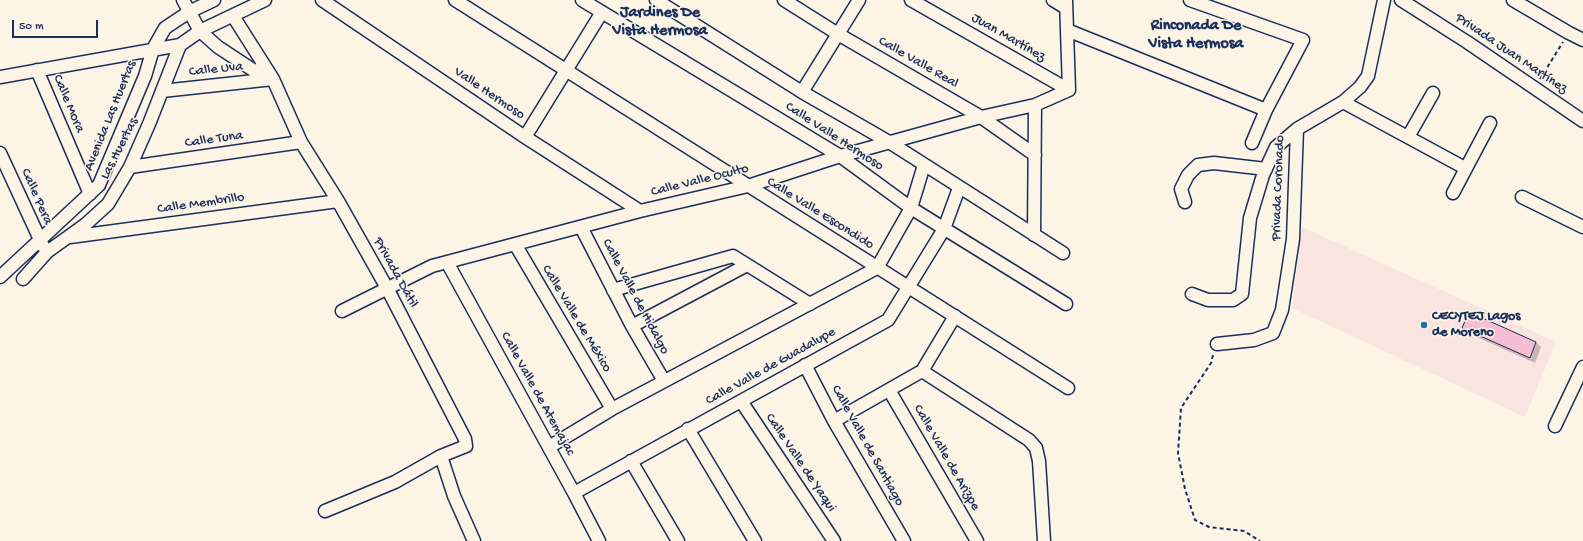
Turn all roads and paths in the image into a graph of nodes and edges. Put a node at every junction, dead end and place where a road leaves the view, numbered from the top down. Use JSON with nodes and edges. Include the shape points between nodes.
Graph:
{"nodes":[{"id":1,"x":183,"y":0,"type":"edge"},
{"id":2,"x":214,"y":0,"type":"edge"},
{"id":3,"x":265,"y":0,"type":"edge"},
{"id":4,"x":322,"y":0,"type":"edge"},
{"id":5,"x":455,"y":0,"type":"edge"},
{"id":6,"x":582,"y":0,"type":"edge"},
{"id":7,"x":656,"y":0,"type":"edge"},
{"id":8,"x":784,"y":0,"type":"edge"},
{"id":9,"x":859,"y":0,"type":"edge"},
{"id":10,"x":911,"y":0,"type":"edge"},
{"id":11,"x":1053,"y":0,"type":"edge"},
{"id":12,"x":1190,"y":0,"type":"edge"},
{"id":13,"x":1384,"y":0,"type":"edge"},
{"id":14,"x":1401,"y":0,"type":"edge"},
{"id":15,"x":1514,"y":0,"type":"edge"},
{"id":16,"x":1066,"y":4,"type":"edge"},
{"id":17,"x":189,"y":12,"type":"junction"},
{"id":18,"x":602,"y":12,"type":"junction"},
{"id":19,"x":233,"y":16,"type":"junction"},
{"id":20,"x":1067,"y":30,"type":"junction"},
{"id":21,"x":200,"y":31,"type":"junction"},
{"id":22,"x":1569,"y":33,"type":"junction"},
{"id":23,"x":838,"y":34,"type":"junction"},
{"id":24,"x":1583,"y":40,"type":"edge"},
{"id":25,"x":180,"y":45,"type":"junction"},
{"id":26,"x":153,"y":49,"type":"junction"},
{"id":27,"x":566,"y":69,"type":"junction"},
{"id":28,"x":37,"y":70,"type":"junction"},
{"id":29,"x":270,"y":75,"type":"junction"},
{"id":30,"x":0,"y":77,"type":"edge"},
{"id":31,"x":1535,"y":87,"type":"junction"},
{"id":32,"x":1069,"y":90,"type":"junction"},
{"id":33,"x":162,"y":91,"type":"junction"},
{"id":34,"x":802,"y":92,"type":"junction"},
{"id":35,"x":1433,"y":93,"type":"dead end"},
{"id":36,"x":1343,"y":102,"type":"junction"},
{"id":37,"x":1035,"y":105,"type":"junction"},
{"id":38,"x":1266,"y":110,"type":"junction"},
{"id":39,"x":981,"y":117,"type":"junction"},
{"id":40,"x":1583,"y":121,"type":"edge"},
{"id":41,"x":1490,"y":123,"type":"dead end"},
{"id":42,"x":1297,"y":129,"type":"junction"},
{"id":43,"x":525,"y":137,"type":"junction"},
{"id":44,"x":1408,"y":137,"type":"junction"},
{"id":45,"x":301,"y":142,"type":"junction"},
{"id":46,"x":890,"y":142,"type":"junction"},
{"id":47,"x":1252,"y":143,"type":"dead end"},
{"id":48,"x":0,"y":153,"type":"edge"},
{"id":49,"x":1035,"y":155,"type":"junction"},
{"id":50,"x":840,"y":156,"type":"junction"},
{"id":51,"x":924,"y":165,"type":"junction"},
{"id":52,"x":130,"y":167,"type":"junction"},
{"id":53,"x":1465,"y":168,"type":"junction"},
{"id":54,"x":1266,"y":169,"type":"junction"},
{"id":55,"x":748,"y":186,"type":"junction"},
{"id":56,"x":959,"y":188,"type":"junction"},
{"id":57,"x":1453,"y":192,"type":"dead end"},
{"id":58,"x":90,"y":194,"type":"junction"},
{"id":59,"x":1522,"y":197,"type":"dead end"},
{"id":60,"x":338,"y":201,"type":"junction"},
{"id":61,"x":1184,"y":202,"type":"dead end"},
{"id":62,"x":912,"y":208,"type":"junction"},
{"id":63,"x":640,"y":212,"type":"junction"},
{"id":64,"x":581,"y":227,"type":"junction"},
{"id":65,"x":1583,"y":227,"type":"edge"},
{"id":66,"x":944,"y":229,"type":"junction"},
{"id":67,"x":1034,"y":235,"type":"junction"},
{"id":68,"x":68,"y":238,"type":"junction"},
{"id":69,"x":39,"y":241,"type":"junction"},
{"id":70,"x":515,"y":244,"type":"junction"},
{"id":71,"x":47,"y":252,"type":"junction"},
{"id":72,"x":1063,"y":253,"type":"dead end"},
{"id":73,"x":447,"y":262,"type":"junction"},
{"id":74,"x":747,"y":265,"type":"junction"},
{"id":75,"x":877,"y":268,"type":"junction"},
{"id":76,"x":0,"y":277,"type":"edge"},
{"id":77,"x":24,"y":279,"type":"dead end"},
{"id":78,"x":908,"y":286,"type":"junction"},
{"id":79,"x":387,"y":288,"type":"junction"},
{"id":80,"x":613,"y":290,"type":"junction"},
{"id":81,"x":1192,"y":294,"type":"dead end"},
{"id":82,"x":810,"y":304,"type":"junction"},
{"id":83,"x":1066,"y":304,"type":"dead end"},
{"id":84,"x":342,"y":311,"type":"dead end"},
{"id":85,"x":956,"y":316,"type":"junction"},
{"id":86,"x":632,"y":326,"type":"junction"},
{"id":87,"x":1217,"y":344,"type":"joint"},
{"id":88,"x":805,"y":365,"type":"junction"},
{"id":89,"x":1583,"y":367,"type":"edge"},
{"id":90,"x":922,"y":371,"type":"junction"},
{"id":91,"x":664,"y":381,"type":"junction"},
{"id":92,"x":1068,"y":388,"type":"dead end"},
{"id":93,"x":889,"y":390,"type":"junction"},
{"id":94,"x":741,"y":401,"type":"junction"},
{"id":95,"x":612,"y":409,"type":"junction"},
{"id":96,"x":834,"y":421,"type":"junction"},
{"id":97,"x":1555,"y":426,"type":"dead end"},
{"id":98,"x":688,"y":430,"type":"junction"},
{"id":99,"x":549,"y":447,"type":"junction"},
{"id":100,"x":442,"y":456,"type":"junction"},
{"id":101,"x":631,"y":461,"type":"junction"},
{"id":102,"x":574,"y":492,"type":"junction"},
{"id":103,"x":325,"y":511,"type":"dead end"},
{"id":104,"x":474,"y":541,"type":"edge"},
{"id":105,"x":599,"y":541,"type":"edge"},
{"id":106,"x":678,"y":541,"type":"edge"},
{"id":107,"x":755,"y":541,"type":"edge"},
{"id":108,"x":834,"y":541,"type":"edge"},
{"id":109,"x":904,"y":541,"type":"edge"},
{"id":110,"x":977,"y":541,"type":"edge"},
{"id":111,"x":1044,"y":541,"type":"edge"},
{"id":112,"x":1260,"y":541,"type":"edge"}],
"edges":[{"from":1,"to":17,"type":"street"},
{"from":2,"to":17,"type":"street","name":"Avenida Las Huertas"},
{"from":3,"to":19,"type":"street"},
{"from":4,"to":43,"type":"street","name":"Valle Hermoso"},
{"from":5,"to":27,"type":"street","name":"Calle Valle Escondido"},
{"from":6,"to":18,"type":"street","name":"Calle Valle Hermoso"},
{"from":7,"to":34,"type":"street","name":"Calle Valle Hermoso"},
{"from":8,"to":23,"type":"street","name":"Calle Valle Real"},
{"from":9,"to":23,"type":"street"},
{"from":10,"to":32,"type":"street","name":"Juan Martínez"},
{"from":11,"to":16,"type":"street"},
{"from":12,"to":38,"type":"street","via":[[1303,40]]},
{"from":13,"to":36,"type":"street","name":"Privada Coronado","via":[[1368,76]]},
{"from":14,"to":31,"type":"street","name":"Privada Juan Martínez"},
{"from":15,"to":22,"type":"street"},
{"from":16,"to":20,"type":"street"},
{"from":17,"to":21,"type":"street"},
{"from":17,"to":26,"type":"street","name":"Avenida Las Huertas","via":[[165,28]]},
{"from":18,"to":27,"type":"street"},
{"from":18,"to":50,"type":"street","name":"Calle Valle Hermoso"},
{"from":19,"to":21,"type":"street"},
{"from":19,"to":29,"type":"street","name":"Privada Dátil"},
{"from":20,"to":32,"type":"street"},
{"from":20,"to":38,"type":"street"},
{"from":21,"to":25,"type":"street"},
{"from":21,"to":29,"type":"street","via":[[218,47],[253,70]]},
{"from":22,"to":24,"type":"street"},
{"from":22,"to":31,"type":"path"},
{"from":23,"to":34,"type":"street"},
{"from":23,"to":39,"type":"street","name":"Calle Valle Real"},
{"from":25,"to":26,"type":"street"},
{"from":25,"to":33,"type":"street","name":"Las Huertas"},
{"from":26,"to":28,"type":"street"},
{"from":26,"to":58,"type":"street","name":"Avenida Las Huertas","via":[[145,76],[99,185]]},
{"from":27,"to":43,"type":"street"},
{"from":27,"to":55,"type":"street","name":"Calle Valle Escondido"},
{"from":28,"to":30,"type":"street"},
{"from":28,"to":58,"type":"street","name":"Calle Mora"},
{"from":29,"to":33,"type":"street","name":"Calle Uva"},
{"from":29,"to":45,"type":"street","name":"Privada Dátil"},
{"from":31,"to":40,"type":"street","name":"Privada Juan Martínez"},
{"from":32,"to":37,"type":"street","name":"Calle Valle Oculto"},
{"from":33,"to":52,"type":"street","name":"Las Huertas"},
{"from":34,"to":46,"type":"street","name":"Calle Valle Hermoso"},
{"from":35,"to":44,"type":"street"},
{"from":36,"to":42,"type":"street","name":"Privada Coronado"},
{"from":36,"to":44,"type":"street"},
{"from":37,"to":39,"type":"street","name":"Calle Valle Oculto"},
{"from":37,"to":49,"type":"street"},
{"from":38,"to":47,"type":"street"},
{"from":39,"to":46,"type":"street","name":"Calle Valle Oculto"},
{"from":39,"to":49,"type":"street","name":"Calle Valle Real"},
{"from":41,"to":53,"type":"street"},
{"from":42,"to":54,"type":"street","via":[[1276,147]]},
{"from":42,"to":87,"type":"street","name":"Privada Coronado","via":[[1293,239],[1282,310],[1273,333],[1254,340]]},
{"from":43,"to":63,"type":"street","name":"Valle Hermoso"},
{"from":44,"to":53,"type":"street"},
{"from":45,"to":52,"type":"street","name":"Calle Tuna"},
{"from":45,"to":60,"type":"street","name":"Privada Dátil"},
{"from":46,"to":50,"type":"street","name":"Calle Valle Oculto"},
{"from":46,"to":51,"type":"street","name":"Calle Valle Hermoso"},
{"from":48,"to":69,"type":"street","name":"Calle Pera"},
{"from":49,"to":67,"type":"street"},
{"from":50,"to":55,"type":"street","name":"Calle Valle Oculto"},
{"from":50,"to":62,"type":"street","name":"Calle Valle Hermoso"},
{"from":51,"to":56,"type":"street","name":"Calle Valle Hermoso"},
{"from":51,"to":62,"type":"street"},
{"from":52,"to":68,"type":"street","name":"Las Huertas","via":[[108,204]]},
{"from":53,"to":57,"type":"street"},
{"from":54,"to":61,"type":"street","via":[[1214,163],[1198,165],[1188,174],[1181,189]]},
{"from":54,"to":81,"type":"street","via":[[1250,218],[1242,294],[1233,300],[1208,300]]},
{"from":55,"to":63,"type":"street","name":"Calle Valle Oculto"},
{"from":55,"to":75,"type":"street","name":"Calle Valle Escondido"},
{"from":56,"to":66,"type":"street","name":"Calle Valle de Guadalupe"},
{"from":56,"to":67,"type":"street","name":"Calle Valle Hermoso"},
{"from":58,"to":69,"type":"street","name":"Avenida Las Huertas"},
{"from":59,"to":65,"type":"street"},
{"from":60,"to":68,"type":"street","name":"Calle Membrillo"},
{"from":60,"to":79,"type":"street","name":"Privada Dátil"},
{"from":62,"to":66,"type":"street","name":"Calle Valle Hermoso"},
{"from":62,"to":75,"type":"street"},
{"from":63,"to":64,"type":"street","name":"Calle Valle Oculto"},
{"from":64,"to":70,"type":"street","name":"Calle Valle Oculto"},
{"from":64,"to":80,"type":"street","name":"Calle Valle de Hidalgo"},
{"from":66,"to":78,"type":"street","name":"Calle Valle de Guadalupe"},
{"from":66,"to":83,"type":"street","name":"Calle Valle Hermoso"},
{"from":67,"to":72,"type":"street","name":"Calle Valle Hermoso"},
{"from":68,"to":71,"type":"street","name":"Las Huertas"},
{"from":69,"to":71,"type":"street","name":"Calle Pera"},
{"from":69,"to":76,"type":"street","name":"Avenida Las Huertas"},
{"from":70,"to":73,"type":"street","name":"Calle Valle Oculto"},
{"from":70,"to":95,"type":"street","name":"Calle Valle de México"},
{"from":71,"to":77,"type":"street","name":"Las Huertas"},
{"from":73,"to":79,"type":"street","name":"Calle Valle Oculto","via":[[432,266]]},
{"from":73,"to":99,"type":"street","name":"Calle Valle de Atemajac"},
{"from":74,"to":80,"type":"street","via":[[733,256]]},
{"from":74,"to":82,"type":"street"},
{"from":74,"to":86,"type":"street"},
{"from":75,"to":78,"type":"street","name":"Calle Valle Escondido"},
{"from":75,"to":82,"type":"street"},
{"from":78,"to":85,"type":"street","name":"Calle Valle Escondido"},
{"from":78,"to":88,"type":"street","name":"Calle Valle de Guadalupe","via":[[888,320]]},
{"from":79,"to":84,"type":"street","name":"Calle Valle Oculto"},
{"from":79,"to":100,"type":"street","name":"Privada Dátil","via":[[465,439],[466,446]]},
{"from":80,"to":86,"type":"street","name":"Calle Valle de Hidalgo"},
{"from":82,"to":91,"type":"street"},
{"from":85,"to":90,"type":"street"},
{"from":85,"to":92,"type":"street","name":"Calle Valle Escondido"},
{"from":86,"to":91,"type":"street","name":"Calle Valle de Hidalgo"},
{"from":87,"to":112,"type":"path","via":[[1211,363],[1181,408],[1178,453],[1185,489],[1195,520],[1209,527],[1244,531]]},
{"from":88,"to":94,"type":"street","name":"Calle Valle de Guadalupe"},
{"from":88,"to":96,"type":"street","name":"Calle Valle de Santiago"},
{"from":89,"to":97,"type":"street"},
{"from":90,"to":93,"type":"street"},
{"from":90,"to":111,"type":"street","via":[[1029,440],[1036,448]]},
{"from":91,"to":95,"type":"street"},
{"from":93,"to":96,"type":"street"},
{"from":93,"to":110,"type":"street","name":"Calle Valle de Arizpe"},
{"from":94,"to":98,"type":"street","name":"Calle Valle de Guadalupe"},
{"from":94,"to":108,"type":"street","name":"Calle Valle de Yaqui"},
{"from":95,"to":99,"type":"street"},
{"from":96,"to":109,"type":"street","name":"Calle Valle de Santiago"},
{"from":98,"to":101,"type":"street","name":"Calle Valle de Guadalupe"},
{"from":98,"to":107,"type":"street"},
{"from":99,"to":102,"type":"street","name":"Calle Valle de Atemajac"},
{"from":100,"to":103,"type":"street","via":[[395,482]]},
{"from":100,"to":104,"type":"street","via":[[454,496]]},
{"from":101,"to":102,"type":"street","name":"Calle Valle de Guadalupe"},
{"from":101,"to":106,"type":"street"},
{"from":102,"to":105,"type":"street","name":"Calle Valle de Atemajac"}]}
